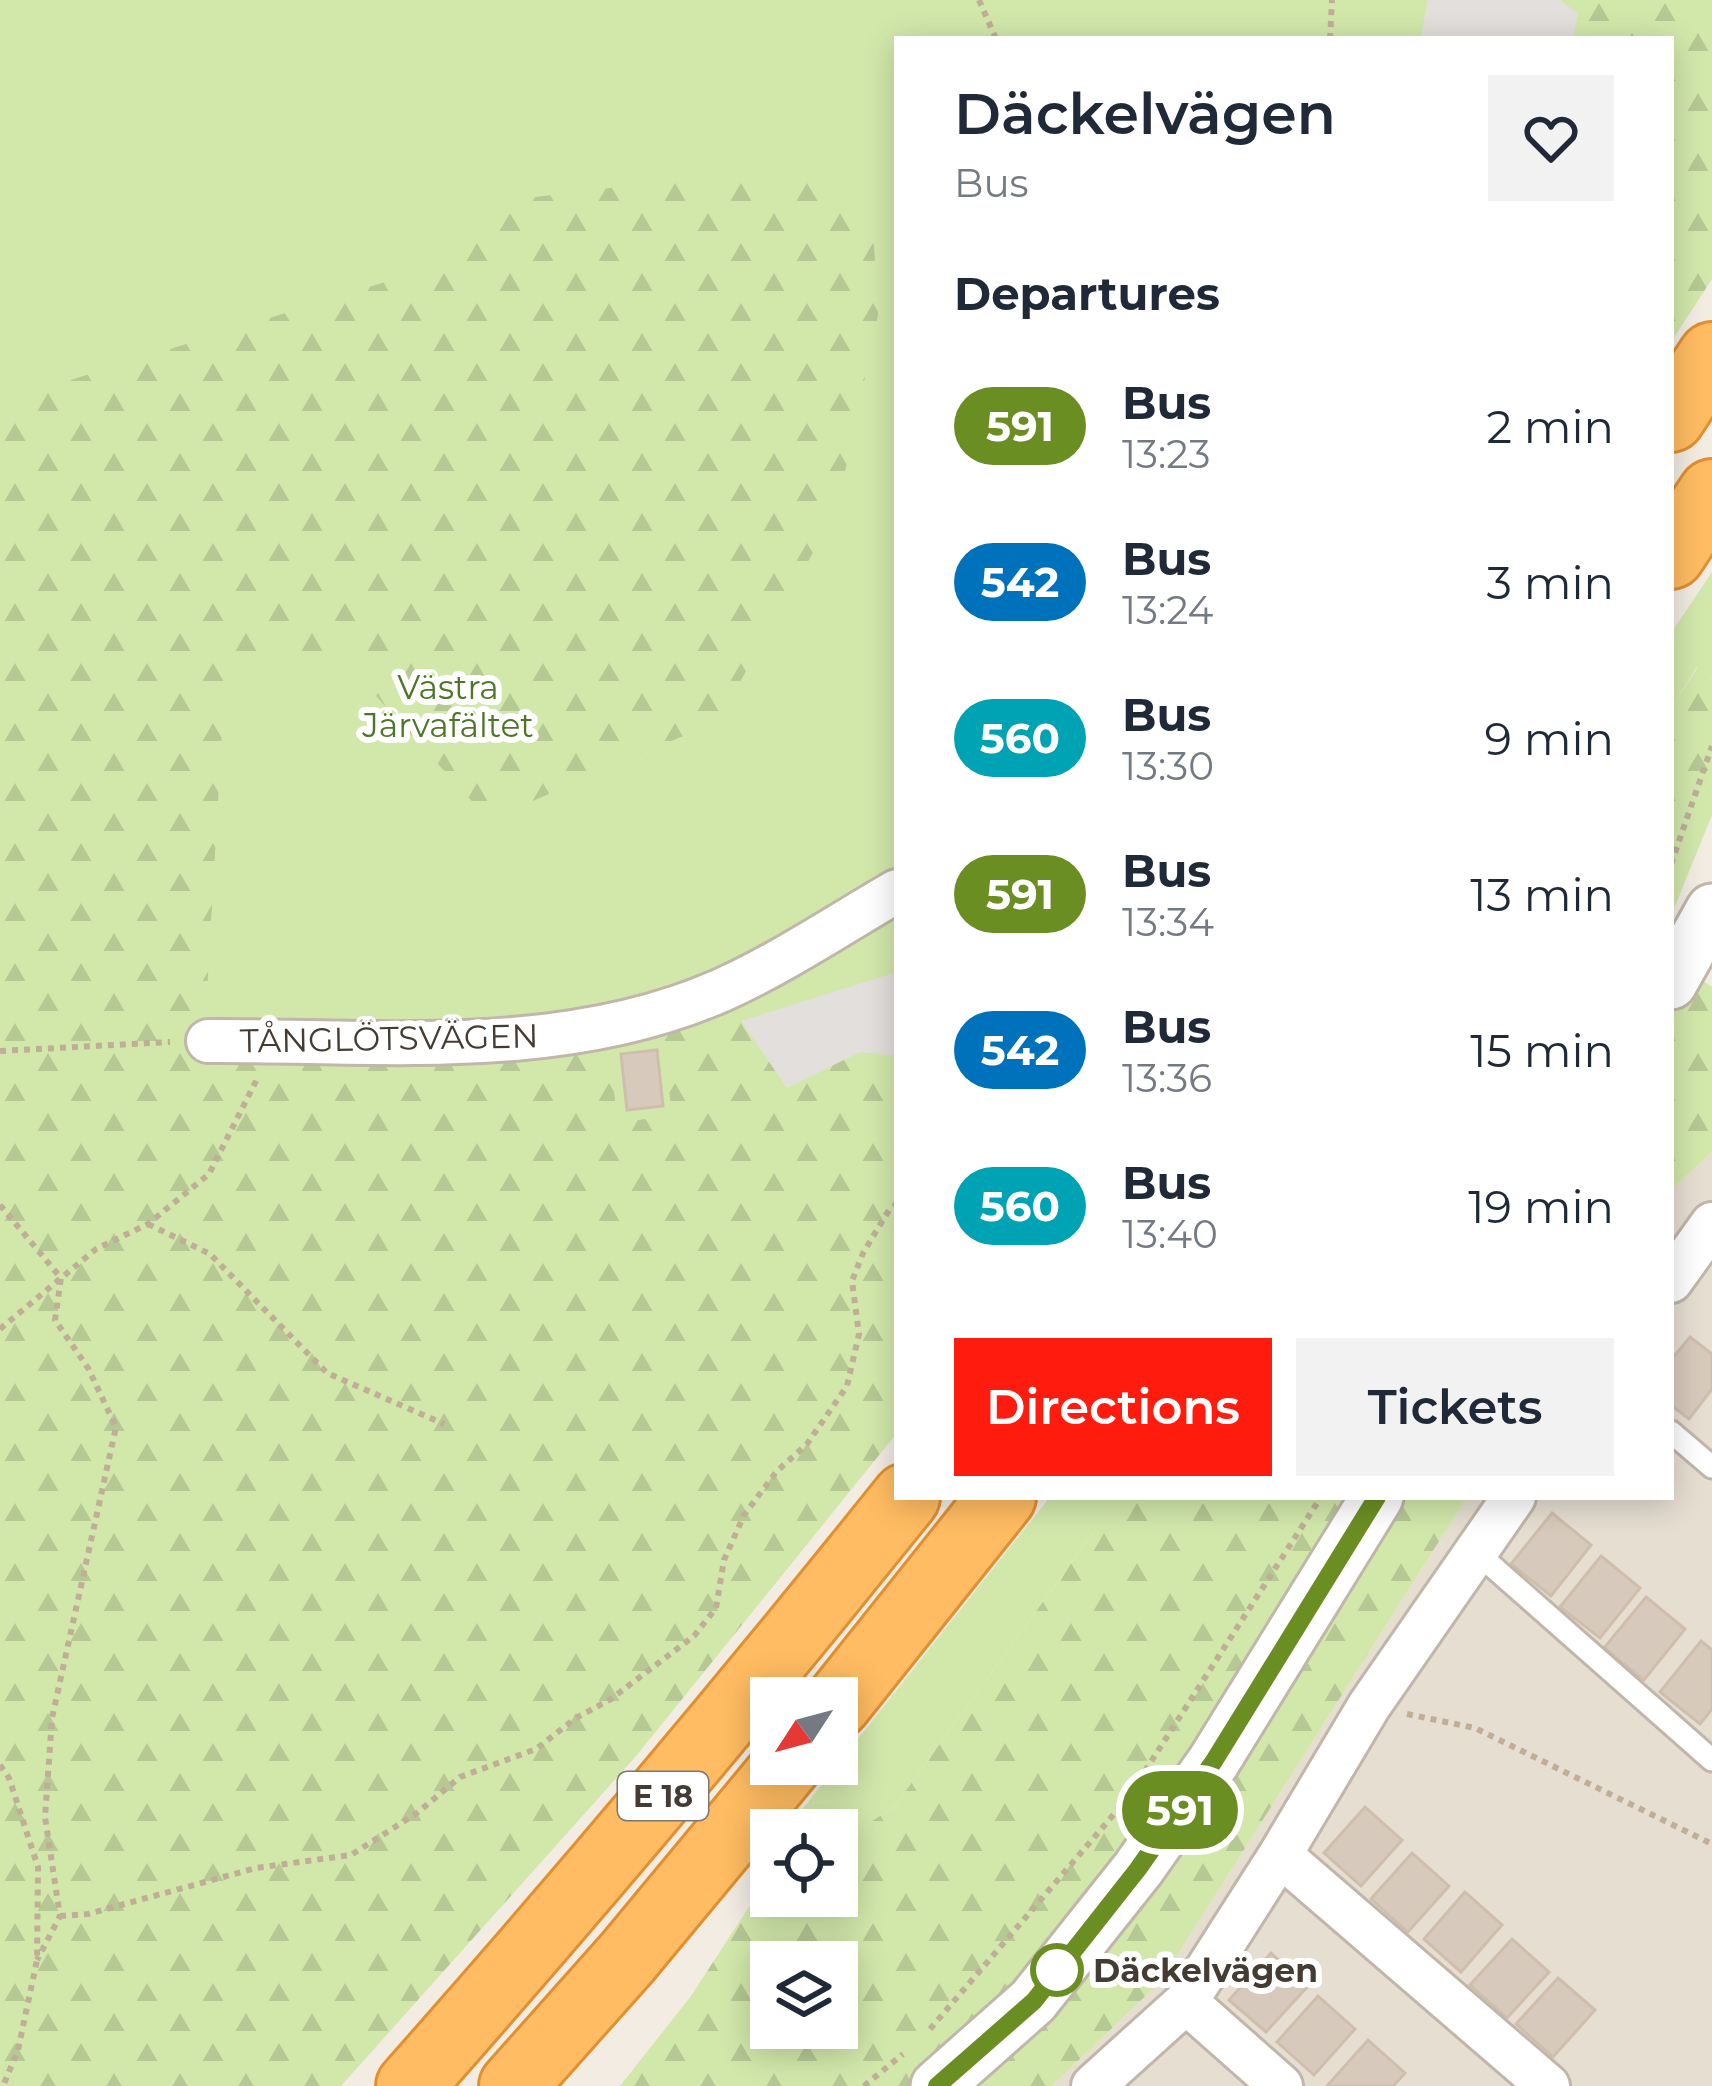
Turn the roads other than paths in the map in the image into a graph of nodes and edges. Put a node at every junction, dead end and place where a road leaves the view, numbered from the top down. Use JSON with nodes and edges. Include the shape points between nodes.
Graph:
{"nodes":[{"id":1,"x":1712,"y":356,"type":"edge"},
{"id":2,"x":1674,"y":413,"type":"edge"},
{"id":3,"x":1712,"y":493,"type":"edge"},
{"id":4,"x":1674,"y":550,"type":"edge"},
{"id":5,"x":894,"y":893,"type":"edge"},
{"id":6,"x":1712,"y":910,"type":"edge"},
{"id":7,"x":1674,"y":978,"type":"edge"},
{"id":8,"x":208,"y":1041,"type":"road end"},
{"id":9,"x":1712,"y":1224,"type":"edge"},
{"id":10,"x":1674,"y":1277,"type":"edge"},
{"id":11,"x":1674,"y":1435,"type":"edge"},
{"id":12,"x":1712,"y":1467,"type":"edge"},
{"id":13,"x":904,"y":1500,"type":"edge"},
{"id":14,"x":1000,"y":1500,"type":"edge"},
{"id":15,"x":1375,"y":1500,"type":"edge"},
{"id":16,"x":1512,"y":1500,"type":"edge"},
{"id":17,"x":1475,"y":1551,"type":"junction"},
{"id":18,"x":858,"y":1678,"type":"edge"},
{"id":19,"x":1712,"y":1760,"type":"edge"},
{"id":20,"x":771,"y":1785,"type":"edge"},
{"id":21,"x":1280,"y":1855,"type":"junction"},
{"id":22,"x":1186,"y":2002,"type":"junction"},
{"id":23,"x":922,"y":2059,"type":"edge"},
{"id":24,"x":410,"y":2086,"type":"edge"},
{"id":25,"x":513,"y":2086,"type":"edge"},
{"id":26,"x":1093,"y":2086,"type":"edge"},
{"id":27,"x":1281,"y":2086,"type":"edge"},
{"id":28,"x":1548,"y":2086,"type":"edge"}],
"edges":[{"from":1,"to":2,"type":"highway"},
{"from":3,"to":4,"type":"highway"},
{"from":5,"to":8,"type":"street","name":"TÅNGLÖTSVÄGEN","via":[[727,988],[627,1020],[525,1040]]},
{"from":6,"to":7,"type":"street"},
{"from":9,"to":10,"type":"street"},
{"from":11,"to":12,"type":"lane"},
{"from":13,"to":24,"type":"highway","number":"E 18","via":[[663,1795]]},
{"from":14,"to":18,"type":"highway"},
{"from":15,"to":23,"type":"street","via":[[1214,1761],[1034,2001]]},
{"from":16,"to":17,"type":"street"},
{"from":17,"to":19,"type":"lane"},
{"from":17,"to":21,"type":"street"},
{"from":20,"to":25,"type":"highway","number":"E 18"},
{"from":21,"to":22,"type":"street"},
{"from":21,"to":28,"type":"street"},
{"from":22,"to":26,"type":"street"},
{"from":22,"to":27,"type":"street"}]}
